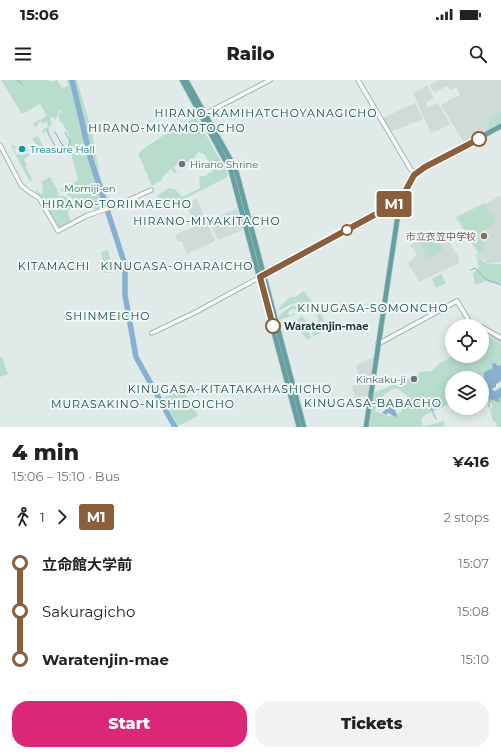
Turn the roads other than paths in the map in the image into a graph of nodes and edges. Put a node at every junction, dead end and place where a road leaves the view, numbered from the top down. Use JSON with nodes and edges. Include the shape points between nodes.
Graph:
{"nodes":[{"id":1,"x":182,"y":80,"type":"edge"},
{"id":2,"x":186,"y":80,"type":"edge"},
{"id":3,"x":270,"y":80,"type":"edge"},
{"id":4,"x":358,"y":80,"type":"edge"},
{"id":5,"x":205,"y":114,"type":"junction"},
{"id":6,"x":501,"y":126,"type":"edge"},
{"id":7,"x":0,"y":145,"type":"edge"},
{"id":8,"x":414,"y":175,"type":"junction"},
{"id":9,"x":151,"y":190,"type":"dead end"},
{"id":10,"x":400,"y":201,"type":"junction"},
{"id":11,"x":262,"y":276,"type":"junction"},
{"id":12,"x":468,"y":319,"type":"edge"},
{"id":13,"x":489,"y":331,"type":"edge"},
{"id":14,"x":152,"y":333,"type":"dead end"},
{"id":15,"x":501,"y":338,"type":"edge"},
{"id":16,"x":378,"y":344,"type":"junction"},
{"id":17,"x":299,"y":427,"type":"edge"},
{"id":18,"x":304,"y":427,"type":"edge"},
{"id":19,"x":366,"y":427,"type":"edge"}],
"edges":[{"from":1,"to":11,"type":"main road","via":[[232,171]]},
{"from":2,"to":5,"type":"main road"},
{"from":3,"to":5,"type":"street"},
{"from":4,"to":8,"type":"street"},
{"from":5,"to":11,"type":"main road","via":[[237,174]]},
{"from":6,"to":8,"type":"main road"},
{"from":7,"to":9,"type":"street","via":[[21,185],[39,198],[58,231],[86,216]]},
{"from":8,"to":10,"type":"main road"},
{"from":10,"to":11,"type":"street"},
{"from":10,"to":16,"type":"main road"},
{"from":11,"to":14,"type":"street"},
{"from":11,"to":17,"type":"main road"},
{"from":11,"to":18,"type":"main road"},
{"from":12,"to":16,"type":"street","via":[[457,301]]},
{"from":13,"to":15,"type":"street"},
{"from":16,"to":19,"type":"main road"}]}
